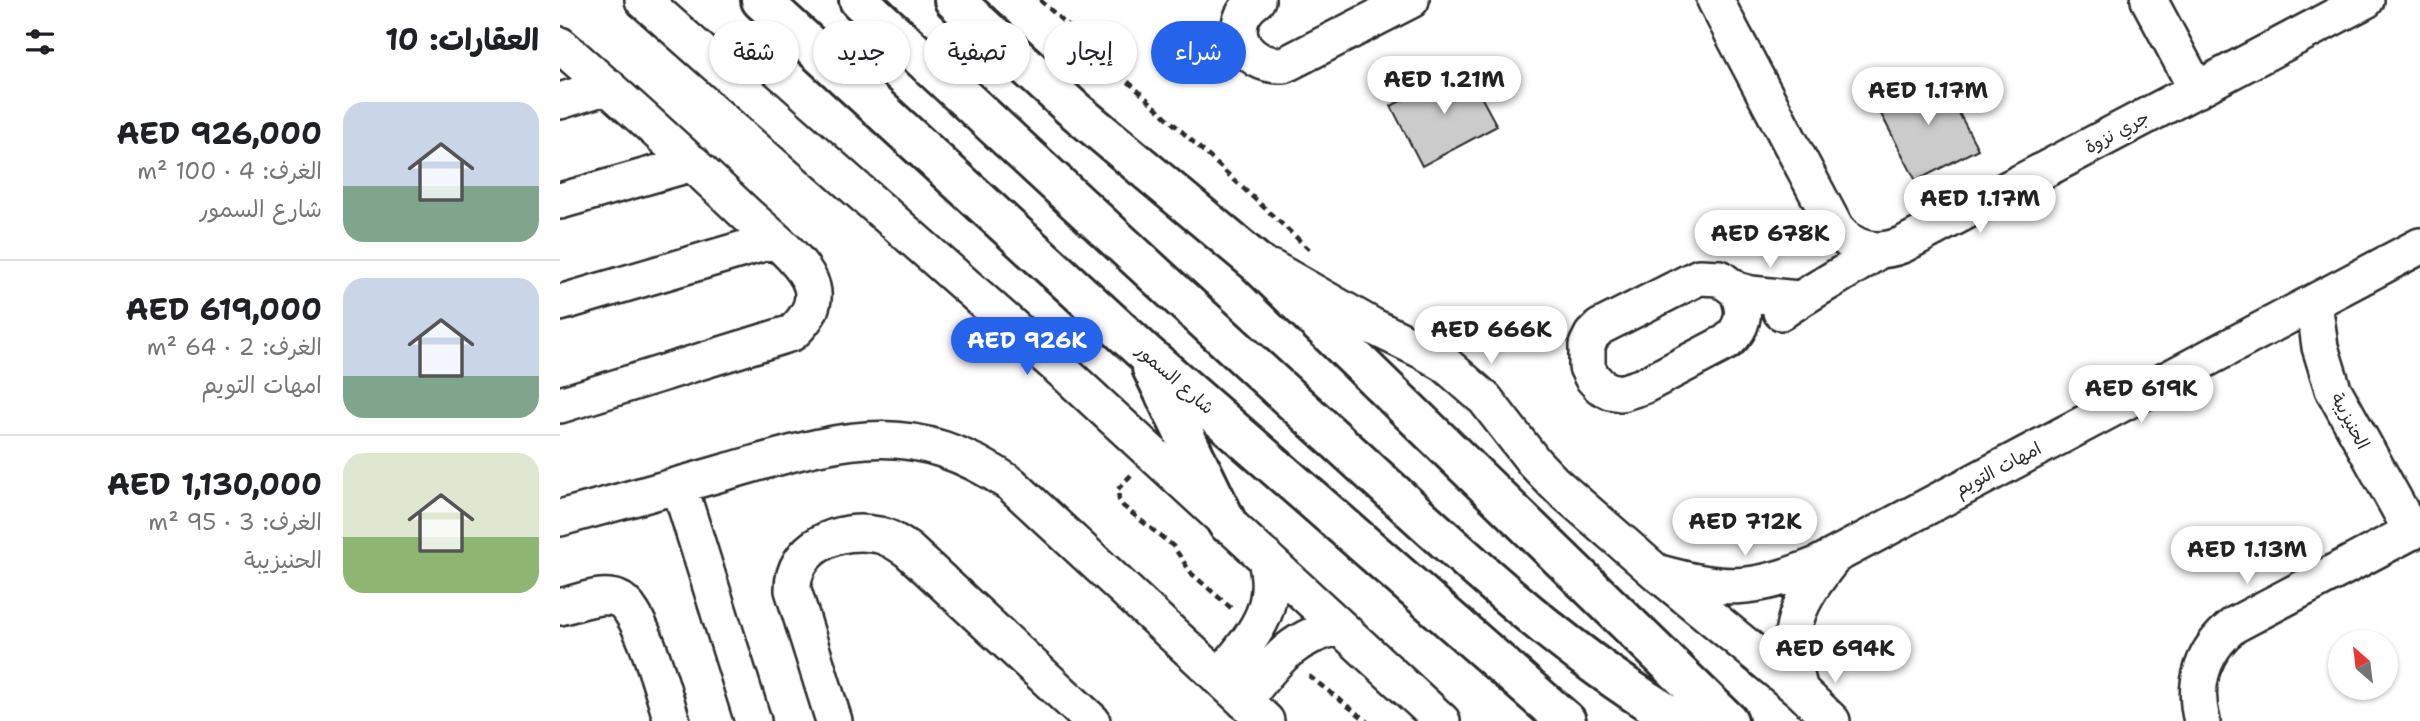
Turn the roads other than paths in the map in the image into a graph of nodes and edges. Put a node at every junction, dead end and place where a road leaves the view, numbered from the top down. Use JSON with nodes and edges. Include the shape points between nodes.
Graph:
{"nodes":[{"id":1,"x":643,"y":0,"type":"edge"},
{"id":2,"x":761,"y":0,"type":"edge"},
{"id":3,"x":859,"y":0,"type":"edge"},
{"id":4,"x":954,"y":0,"type":"edge"},
{"id":5,"x":1257,"y":0,"type":"edge"},
{"id":6,"x":1411,"y":0,"type":"edge"},
{"id":7,"x":1715,"y":0,"type":"edge"},
{"id":8,"x":2149,"y":0,"type":"edge"},
{"id":9,"x":2366,"y":0,"type":"edge"},
{"id":10,"x":560,"y":45,"type":"edge"},
{"id":11,"x":608,"y":86,"type":"junction"},
{"id":12,"x":2197,"y":90,"type":"junction"},
{"id":13,"x":560,"y":101,"type":"edge"},
{"id":14,"x":693,"y":163,"type":"junction"},
{"id":15,"x":560,"y":201,"type":"edge"},
{"id":16,"x":774,"y":240,"type":"junction"},
{"id":17,"x":2420,"y":246,"type":"edge"},
{"id":18,"x":1878,"y":251,"type":"junction"},
{"id":19,"x":1256,"y":262,"type":"junction"},
{"id":20,"x":1736,"y":290,"type":"junction"},
{"id":21,"x":1798,"y":299,"type":"junction"},
{"id":22,"x":2314,"y":302,"type":"junction"},
{"id":23,"x":560,"y":303,"type":"edge"},
{"id":24,"x":1727,"y":342,"type":"junction"},
{"id":25,"x":1145,"y":353,"type":"junction"},
{"id":26,"x":560,"y":405,"type":"edge"},
{"id":27,"x":679,"y":485,"type":"junction"},
{"id":28,"x":560,"y":518,"type":"edge"},
{"id":29,"x":1227,"y":523,"type":"junction"},
{"id":30,"x":2416,"y":530,"type":"edge"},
{"id":31,"x":1836,"y":555,"type":"junction"},
{"id":32,"x":1265,"y":557,"type":"junction"},
{"id":33,"x":1656,"y":572,"type":"junction"},
{"id":34,"x":560,"y":607,"type":"edge"},
{"id":35,"x":1340,"y":627,"type":"junction"},
{"id":36,"x":1219,"y":677,"type":"junction"},
{"id":37,"x":1800,"y":690,"type":"junction"},
{"id":38,"x":1255,"y":711,"type":"edge"},
{"id":39,"x":672,"y":721,"type":"edge"},
{"id":40,"x":753,"y":721,"type":"edge"},
{"id":41,"x":834,"y":721,"type":"edge"},
{"id":42,"x":1093,"y":721,"type":"edge"},
{"id":43,"x":1442,"y":721,"type":"edge"},
{"id":44,"x":1566,"y":721,"type":"edge"},
{"id":45,"x":1680,"y":721,"type":"edge"},
{"id":46,"x":1727,"y":721,"type":"edge"},
{"id":47,"x":1832,"y":721,"type":"edge"},
{"id":48,"x":2202,"y":721,"type":"edge"}],
"edges":[{"from":1,"to":29,"type":"street","via":[[1068,375]]},
{"from":2,"to":25,"type":"main road","name":"شارع السمور"},
{"from":3,"to":45,"type":"main road","via":[[1454,548],[1568,645]]},
{"from":4,"to":19,"type":"main road","via":[[1072,108]]},
{"from":5,"to":6,"type":"street","via":[[1244,13],[1240,36],[1251,57],[1272,66],[1284,65]]},
{"from":7,"to":18,"type":"street","via":[[1836,229],[1854,245]]},
{"from":8,"to":12,"type":"street"},
{"from":9,"to":12,"type":"street","name":"جري نزوة"},
{"from":10,"to":11,"type":"street"},
{"from":11,"to":13,"type":"street"},
{"from":11,"to":14,"type":"street"},
{"from":12,"to":18,"type":"street","name":"جري نزوة","via":[[1902,245]]},
{"from":14,"to":15,"type":"street"},
{"from":14,"to":16,"type":"street"},
{"from":16,"to":23,"type":"street"},
{"from":16,"to":26,"type":"street","via":[[807,274],[813,289],[805,322],[792,333]]},
{"from":17,"to":22,"type":"street","name":"امهات التويم"},
{"from":18,"to":21,"type":"street","name":"جري نزوة"},
{"from":19,"to":33,"type":"street","via":[[1446,364],[1485,399],[1553,483]]},
{"from":19,"to":46,"type":"main road"},
{"from":20,"to":21,"type":"street"},
{"from":20,"to":24,"type":"street","via":[[1743,318]]},
{"from":20,"to":24,"type":"street","name":"جري نزوة","via":[[1720,278],[1689,281],[1600,327],[1585,356],[1592,377],[1610,391],[1621,393]]},
{"from":21,"to":24,"type":"street","name":"جري نزوة","via":[[1772,319]]},
{"from":22,"to":30,"type":"street","name":"الحنيزيبة","via":[[2320,346],[2333,389]]},
{"from":22,"to":31,"type":"street","name":"امهات التويم"},
{"from":25,"to":29,"type":"main road"},
{"from":25,"to":44,"type":"main road","name":"شارع السمور"},
{"from":27,"to":28,"type":"street"},
{"from":27,"to":36,"type":"street","via":[[855,440],[911,442],[964,457],[1012,484]]},
{"from":27,"to":40,"type":"street"},
{"from":29,"to":32,"type":"street"},
{"from":30,"to":48,"type":"street","name":"الحنيزيبة","via":[[2220,636],[2209,650],[2198,684]]},
{"from":31,"to":33,"type":"street","name":"امهات التويم","via":[[1796,573],[1736,588]]},
{"from":31,"to":37,"type":"street","name":"امهات التويم","via":[[1809,588],[1794,625],[1793,659]]},
{"from":32,"to":35,"type":"street"},
{"from":32,"to":36,"type":"street","via":[[1271,587],[1264,617]]},
{"from":33,"to":37,"type":"street"},
{"from":34,"to":39,"type":"street","via":[[607,596],[628,605]]},
{"from":35,"to":38,"type":"street","via":[[1294,644],[1271,666]]},
{"from":35,"to":43,"type":"street"},
{"from":36,"to":38,"type":"street"},
{"from":37,"to":47,"type":"street"},
{"from":41,"to":42,"type":"street","via":[[793,579],[809,551],[823,541],[851,533],[879,535],[908,550]]}]}
